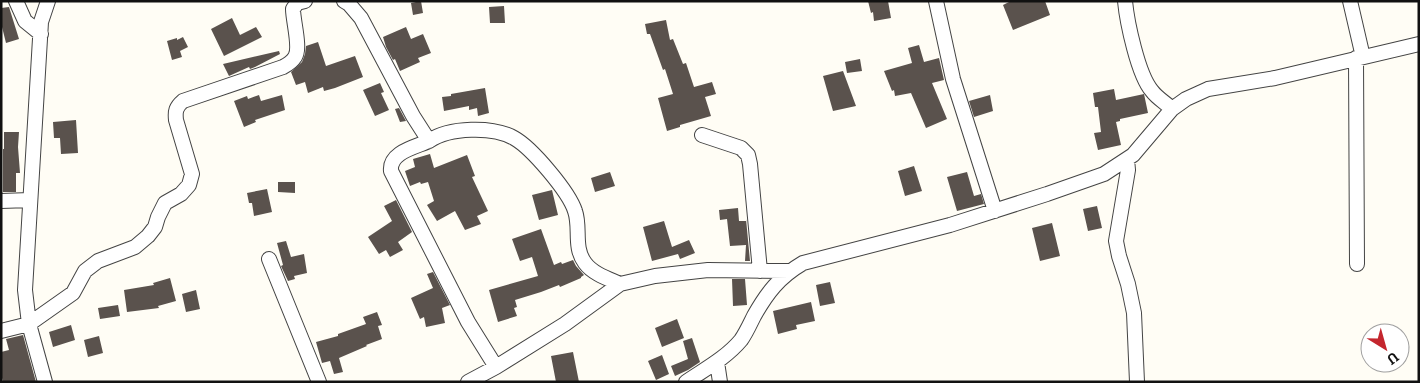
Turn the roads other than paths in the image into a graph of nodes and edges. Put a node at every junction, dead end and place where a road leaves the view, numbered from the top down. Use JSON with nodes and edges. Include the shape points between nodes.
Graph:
{"nodes":[{"id":1,"x":16,"y":1,"type":"edge"},
{"id":2,"x":48,"y":1,"type":"edge"},
{"id":3,"x":344,"y":1,"type":"edge"},
{"id":4,"x":936,"y":1,"type":"edge"},
{"id":5,"x":1125,"y":1,"type":"edge"},
{"id":6,"x":1350,"y":1,"type":"edge"},
{"id":7,"x":300,"y":2,"type":"edge"},
{"id":8,"x":41,"y":34,"type":"junction"},
{"id":9,"x":1419,"y":44,"type":"edge"},
{"id":10,"x":1360,"y":57,"type":"junction"},
{"id":11,"x":1172,"y":109,"type":"junction"},
{"id":12,"x":702,"y":135,"type":"dead end"},
{"id":13,"x":429,"y":141,"type":"junction"},
{"id":14,"x":1127,"y":159,"type":"junction"},
{"id":15,"x":30,"y":200,"type":"junction"},
{"id":16,"x":1,"y":201,"type":"edge"},
{"id":17,"x":995,"y":210,"type":"junction"},
{"id":18,"x":269,"y":259,"type":"dead end"},
{"id":19,"x":1357,"y":264,"type":"dead end"},
{"id":20,"x":760,"y":270,"type":"junction"},
{"id":21,"x":790,"y":271,"type":"junction"},
{"id":22,"x":620,"y":284,"type":"junction"},
{"id":23,"x":29,"y":324,"type":"junction"},
{"id":24,"x":1,"y":331,"type":"edge"},
{"id":25,"x":717,"y":362,"type":"junction"},
{"id":26,"x":496,"y":367,"type":"junction"},
{"id":27,"x":45,"y":382,"type":"edge"},
{"id":28,"x":319,"y":382,"type":"edge"},
{"id":29,"x":468,"y":382,"type":"edge"},
{"id":30,"x":686,"y":382,"type":"edge"},
{"id":31,"x":720,"y":382,"type":"edge"},
{"id":32,"x":1136,"y":382,"type":"edge"}],
"edges":[{"from":1,"to":8,"type":"street","via":[[24,20]]},
{"from":2,"to":8,"type":"street"},
{"from":3,"to":13,"type":"street","via":[[361,18]]},
{"from":4,"to":17,"type":"street","via":[[953,79]]},
{"from":5,"to":11,"type":"street","via":[[1126,19],[1145,80]]},
{"from":6,"to":10,"type":"street"},
{"from":7,"to":23,"type":"street","via":[[293,9],[298,51],[289,64],[182,101],[177,106],[176,120],[191,180],[181,194],[165,204],[148,236],[135,247],[98,261],[85,271],[73,293]]},
{"from":8,"to":15,"type":"street"},
{"from":9,"to":10,"type":"street"},
{"from":10,"to":11,"type":"street","via":[[1208,90]]},
{"from":10,"to":19,"type":"street"},
{"from":11,"to":14,"type":"street"},
{"from":12,"to":20,"type":"street","via":[[741,148],[748,156]]},
{"from":13,"to":22,"type":"street","via":[[441,134],[462,131],[491,130],[514,138],[568,196],[576,212],[578,251],[585,263],[593,271]]},
{"from":13,"to":26,"type":"street","via":[[395,158],[391,171],[468,322]]},
{"from":14,"to":17,"type":"street","via":[[1104,174]]},
{"from":14,"to":32,"type":"street","via":[[1116,242],[1134,313]]},
{"from":15,"to":16,"type":"street"},
{"from":15,"to":23,"type":"street","via":[[25,290]]},
{"from":17,"to":21,"type":"street","via":[[821,258]]},
{"from":18,"to":28,"type":"street"},
{"from":20,"to":21,"type":"street"},
{"from":20,"to":22,"type":"street","via":[[708,270]]},
{"from":21,"to":25,"type":"street","via":[[776,283],[741,339]]},
{"from":22,"to":26,"type":"street","via":[[565,324]]},
{"from":23,"to":24,"type":"street"},
{"from":23,"to":27,"type":"street"},
{"from":25,"to":30,"type":"street"},
{"from":25,"to":31,"type":"street"},
{"from":26,"to":29,"type":"street"}]}
